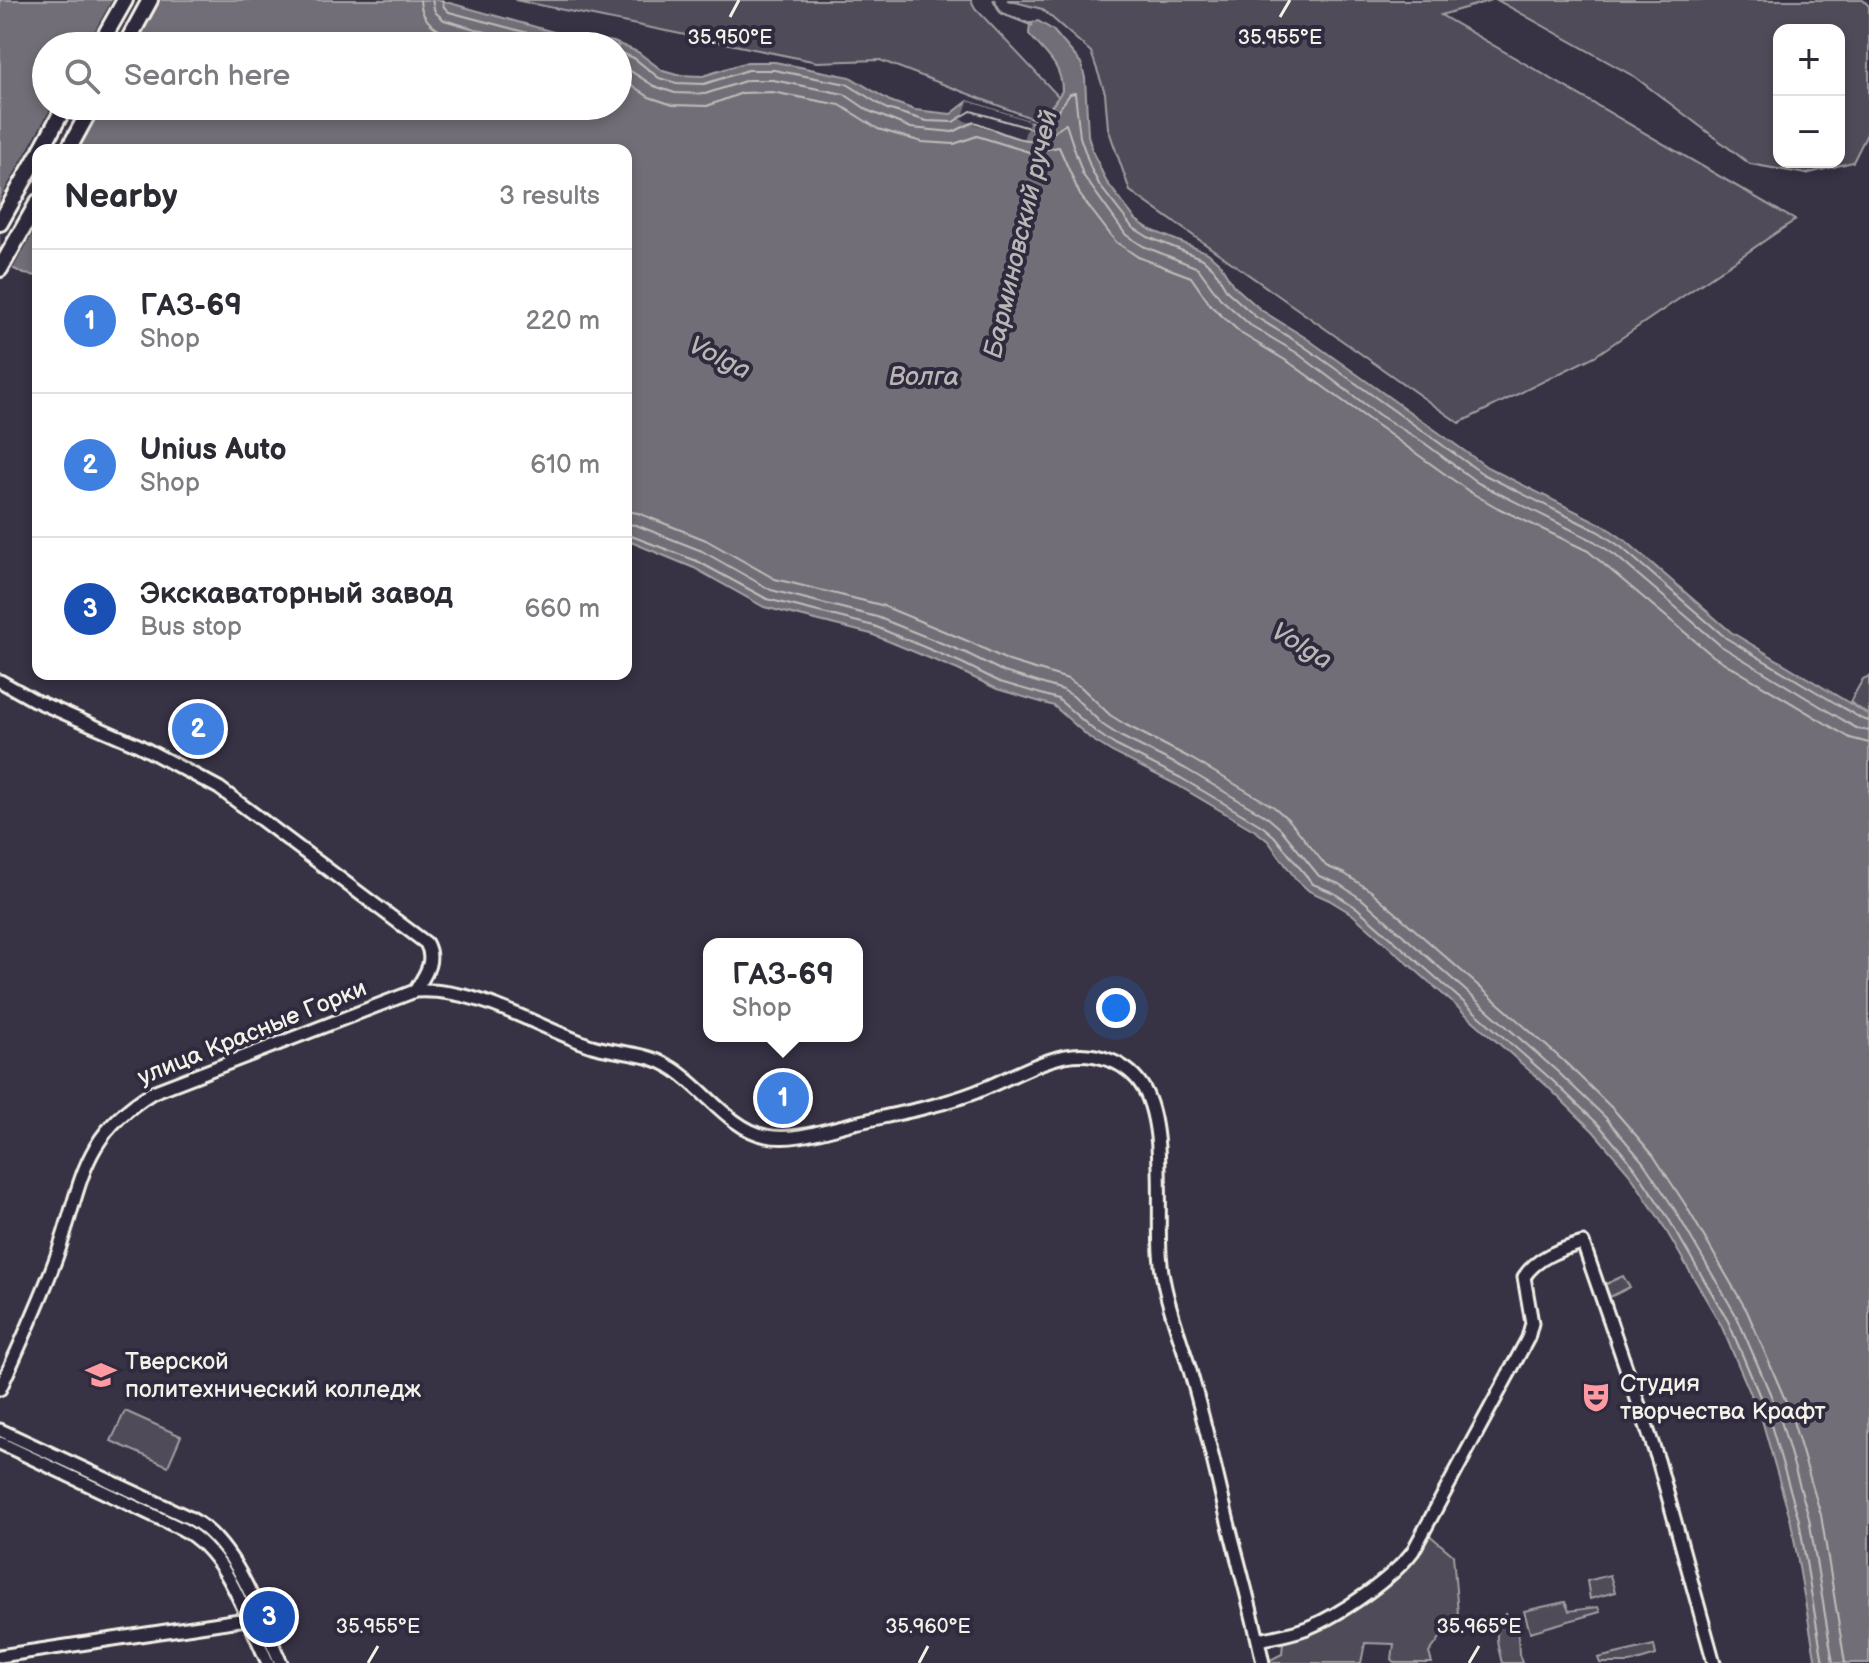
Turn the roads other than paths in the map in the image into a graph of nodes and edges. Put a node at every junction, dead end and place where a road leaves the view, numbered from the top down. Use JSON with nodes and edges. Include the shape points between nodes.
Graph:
{"nodes":[{"id":1,"x":125,"y":0,"type":"edge"},
{"id":2,"x":150,"y":0,"type":"edge"},
{"id":3,"x":107,"y":32,"type":"edge"},
{"id":4,"x":133,"y":32,"type":"edge"},
{"id":5,"x":57,"y":120,"type":"edge"},
{"id":6,"x":84,"y":120,"type":"edge"},
{"id":7,"x":44,"y":144,"type":"edge"},
{"id":8,"x":71,"y":144,"type":"edge"},
{"id":9,"x":32,"y":165,"type":"edge"},
{"id":10,"x":32,"y":213,"type":"edge"},
{"id":11,"x":0,"y":223,"type":"edge"},
{"id":12,"x":0,"y":269,"type":"edge"},
{"id":13,"x":0,"y":681,"type":"edge"},
{"id":14,"x":415,"y":991,"type":"junction"},
{"id":15,"x":0,"y":1389,"type":"edge"},
{"id":16,"x":0,"y":1430,"type":"edge"},
{"id":17,"x":0,"y":1443,"type":"edge"},
{"id":18,"x":253,"y":1618,"type":"junction"},
{"id":19,"x":1258,"y":1640,"type":"junction"},
{"id":20,"x":0,"y":1656,"type":"edge"},
{"id":21,"x":268,"y":1663,"type":"edge"},
{"id":22,"x":281,"y":1663,"type":"edge"},
{"id":23,"x":1263,"y":1663,"type":"edge"},
{"id":24,"x":1714,"y":1663,"type":"edge"}],
"edges":[{"from":1,"to":3,"type":"main road"},
{"from":2,"to":4,"type":"main road"},
{"from":5,"to":7,"type":"main road"},
{"from":6,"to":8,"type":"main road"},
{"from":9,"to":11,"type":"main road"},
{"from":10,"to":12,"type":"main road"},
{"from":13,"to":14,"type":"street","via":[[138,745],[243,803],[426,943],[429,966]]},
{"from":14,"to":15,"type":"street","name":"улица Красные Горки","via":[[153,1092],[121,1114],[87,1161],[58,1255]]},
{"from":14,"to":19,"type":"street","name":"улица Красные Горки","via":[[469,997],[596,1047],[660,1061],[741,1125],[766,1136],[807,1134],[939,1104],[1068,1055],[1092,1055],[1125,1069],[1144,1089],[1157,1140],[1160,1258],[1166,1289]]},
{"from":16,"to":18,"type":"street","via":[[204,1527],[229,1553]]},
{"from":17,"to":18,"type":"street","via":[[198,1539],[219,1561]]},
{"from":18,"to":20,"type":"street"},
{"from":18,"to":21,"type":"street"},
{"from":18,"to":22,"type":"street"},
{"from":19,"to":23,"type":"street","name":"улица Красные Горки"},
{"from":19,"to":24,"type":"street","via":[[1310,1627],[1402,1566],[1528,1338],[1532,1323],[1524,1277],[1552,1254],[1583,1243],[1658,1460]]}]}
